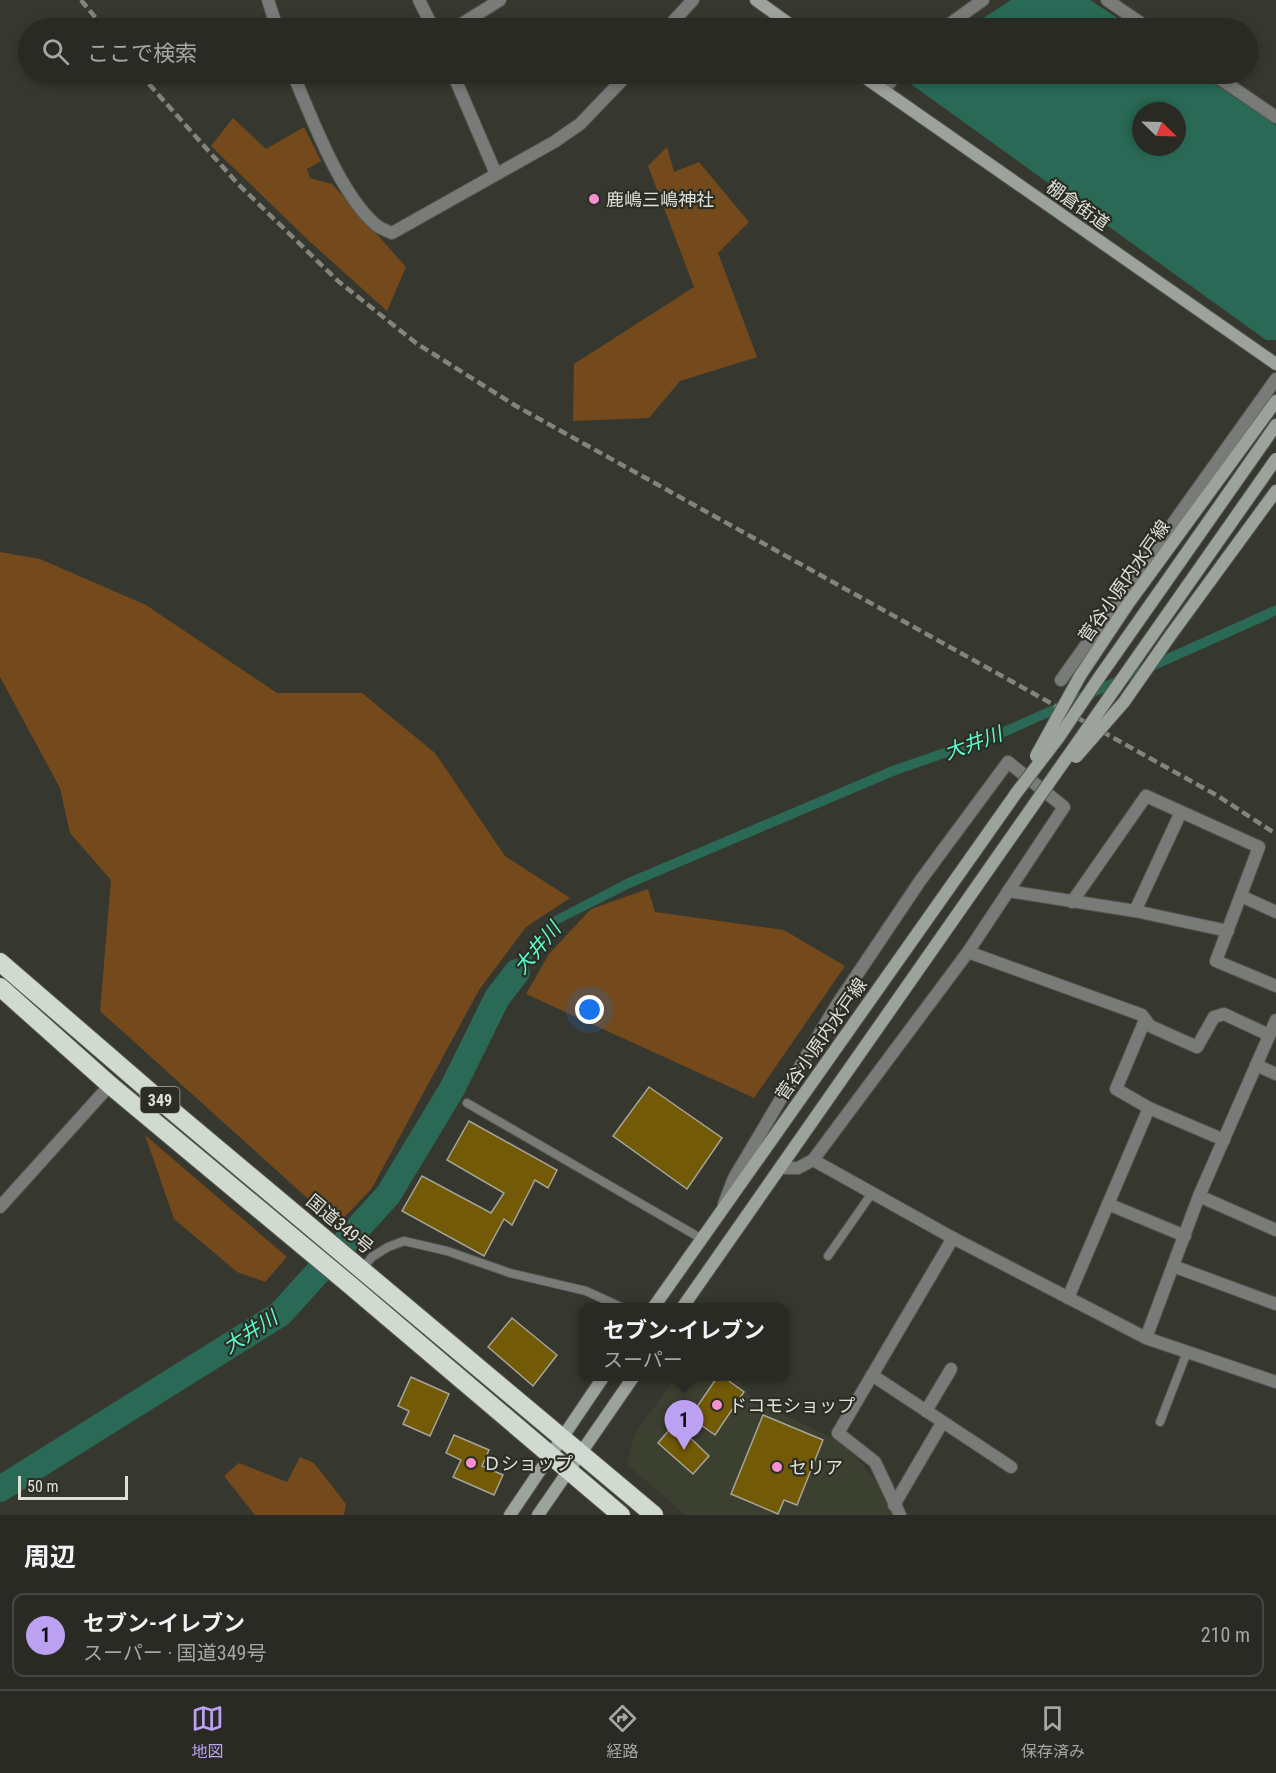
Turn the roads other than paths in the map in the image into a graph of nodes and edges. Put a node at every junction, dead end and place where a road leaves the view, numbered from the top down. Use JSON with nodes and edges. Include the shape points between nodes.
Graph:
{"nodes":[{"id":1,"x":268,"y":0,"type":"edge"},
{"id":2,"x":419,"y":0,"type":"edge"},
{"id":3,"x":500,"y":0,"type":"edge"},
{"id":4,"x":693,"y":0,"type":"edge"},
{"id":5,"x":756,"y":0,"type":"edge"},
{"id":6,"x":983,"y":0,"type":"edge"},
{"id":7,"x":1107,"y":0,"type":"edge"},
{"id":8,"x":274,"y":18,"type":"edge"},
{"id":9,"x":428,"y":18,"type":"edge"},
{"id":10,"x":471,"y":18,"type":"edge"},
{"id":11,"x":676,"y":18,"type":"edge"},
{"id":12,"x":781,"y":18,"type":"edge"},
{"id":13,"x":958,"y":18,"type":"edge"},
{"id":14,"x":1133,"y":18,"type":"edge"},
{"id":15,"x":297,"y":84,"type":"edge"},
{"id":16,"x":457,"y":84,"type":"edge"},
{"id":17,"x":618,"y":84,"type":"edge"},
{"id":18,"x":874,"y":84,"type":"edge"},
{"id":19,"x":889,"y":84,"type":"edge"},
{"id":20,"x":1228,"y":84,"type":"edge"},
{"id":21,"x":884,"y":91,"type":"junction"},
{"id":22,"x":1276,"y":117,"type":"edge"},
{"id":23,"x":496,"y":174,"type":"junction"},
{"id":24,"x":1276,"y":364,"type":"edge"},
{"id":25,"x":1276,"y":379,"type":"edge"},
{"id":26,"x":1276,"y":401,"type":"edge"},
{"id":27,"x":1276,"y":425,"type":"edge"},
{"id":28,"x":1276,"y":459,"type":"edge"},
{"id":29,"x":1276,"y":491,"type":"edge"},
{"id":30,"x":1061,"y":680,"type":"dead end"},
{"id":31,"x":1017,"y":792,"type":"junction"},
{"id":32,"x":1035,"y":803,"type":"junction"},
{"id":33,"x":1182,"y":812,"type":"junction"},
{"id":34,"x":1008,"y":891,"type":"junction"},
{"id":35,"x":1241,"y":896,"type":"junction"},
{"id":36,"x":1072,"y":902,"type":"junction"},
{"id":37,"x":1135,"y":911,"type":"junction"},
{"id":38,"x":1276,"y":912,"type":"edge"},
{"id":39,"x":1228,"y":931,"type":"junction"},
{"id":40,"x":968,"y":952,"type":"junction"},
{"id":41,"x":0,"y":962,"type":"edge"},
{"id":42,"x":1276,"y":986,"type":"edge"},
{"id":43,"x":0,"y":987,"type":"edge"},
{"id":44,"x":1145,"y":1020,"type":"junction"},
{"id":45,"x":1276,"y":1020,"type":"edge"},
{"id":46,"x":1269,"y":1035,"type":"junction"},
{"id":47,"x":1256,"y":1065,"type":"junction"},
{"id":48,"x":1276,"y":1074,"type":"edge"},
{"id":49,"x":110,"y":1085,"type":"junction"},
{"id":50,"x":467,"y":1103,"type":"dead end"},
{"id":51,"x":1149,"y":1108,"type":"junction"},
{"id":52,"x":1224,"y":1140,"type":"junction"},
{"id":53,"x":813,"y":1160,"type":"junction"},
{"id":54,"x":780,"y":1168,"type":"junction"},
{"id":55,"x":872,"y":1193,"type":"junction"},
{"id":56,"x":1199,"y":1196,"type":"junction"},
{"id":57,"x":1108,"y":1204,"type":"junction"},
{"id":58,"x":0,"y":1208,"type":"edge"},
{"id":59,"x":720,"y":1213,"type":"junction"},
{"id":60,"x":1276,"y":1230,"type":"edge"},
{"id":61,"x":1185,"y":1236,"type":"junction"},
{"id":62,"x":952,"y":1238,"type":"junction"},
{"id":63,"x":702,"y":1239,"type":"junction"},
{"id":64,"x":828,"y":1256,"type":"dead end"},
{"id":65,"x":358,"y":1266,"type":"junction"},
{"id":66,"x":1173,"y":1266,"type":"junction"},
{"id":67,"x":1068,"y":1298,"type":"junction"},
{"id":68,"x":612,"y":1303,"type":"edge"},
{"id":69,"x":657,"y":1303,"type":"edge"},
{"id":70,"x":686,"y":1303,"type":"edge"},
{"id":71,"x":1276,"y":1304,"type":"edge"},
{"id":72,"x":1146,"y":1338,"type":"junction"},
{"id":73,"x":1187,"y":1352,"type":"junction"},
{"id":74,"x":951,"y":1369,"type":"dead end"},
{"id":75,"x":872,"y":1375,"type":"junction"},
{"id":76,"x":601,"y":1381,"type":"edge"},
{"id":77,"x":631,"y":1381,"type":"edge"},
{"id":78,"x":1276,"y":1382,"type":"edge"},
{"id":79,"x":926,"y":1411,"type":"junction"},
{"id":80,"x":1160,"y":1422,"type":"dead end"},
{"id":81,"x":942,"y":1423,"type":"junction"},
{"id":82,"x":562,"y":1437,"type":"junction"},
{"id":83,"x":581,"y":1452,"type":"junction"},
{"id":84,"x":549,"y":1455,"type":"junction"},
{"id":85,"x":1011,"y":1467,"type":"dead end"},
{"id":86,"x":568,"y":1470,"type":"junction"},
{"id":87,"x":897,"y":1510,"type":"edge"},
{"id":88,"x":510,"y":1515,"type":"edge"},
{"id":89,"x":538,"y":1515,"type":"edge"},
{"id":90,"x":621,"y":1515,"type":"edge"},
{"id":91,"x":654,"y":1515,"type":"edge"}],
"edges":[{"from":1,"to":8,"type":"street"},
{"from":2,"to":9,"type":"street"},
{"from":3,"to":10,"type":"street"},
{"from":4,"to":11,"type":"street"},
{"from":5,"to":12,"type":"main road"},
{"from":6,"to":13,"type":"street"},
{"from":7,"to":14,"type":"street"},
{"from":15,"to":23,"type":"street","via":[[337,172],[376,225],[393,233]]},
{"from":16,"to":23,"type":"street"},
{"from":17,"to":23,"type":"street","via":[[580,124]]},
{"from":18,"to":21,"type":"main road","name":"棚倉街道"},
{"from":19,"to":21,"type":"street"},
{"from":20,"to":22,"type":"street"},
{"from":21,"to":24,"type":"main road","name":"棚倉街道"},
{"from":25,"to":30,"type":"street"},
{"from":26,"to":31,"type":"main road","name":"菅谷小原内水戸線","bridge":true,"via":[[1080,676]]},
{"from":27,"to":31,"type":"main road","name":"菅谷小原内水戸線","bridge":true},
{"from":28,"to":32,"type":"main road","bridge":true},
{"from":29,"to":32,"type":"main road","bridge":true,"via":[[1124,702]]},
{"from":31,"to":59,"type":"main road","name":"菅谷小原内水戸線"},
{"from":32,"to":54,"type":"main road"},
{"from":33,"to":35,"type":"street","via":[[1259,847]]},
{"from":33,"to":36,"type":"street","via":[[1146,796]]},
{"from":33,"to":37,"type":"street"},
{"from":34,"to":36,"type":"street"},
{"from":34,"to":40,"type":"street"},
{"from":34,"to":59,"type":"street","via":[[1064,807],[1008,762],[920,881],[836,1006],[734,1178]]},
{"from":35,"to":38,"type":"street"},
{"from":35,"to":39,"type":"street"},
{"from":36,"to":37,"type":"street"},
{"from":37,"to":39,"type":"street"},
{"from":39,"to":42,"type":"street","via":[[1216,961]]},
{"from":40,"to":44,"type":"street","via":[[1142,1015]]},
{"from":40,"to":53,"type":"street"},
{"from":41,"to":65,"type":"highway","name":"国道349号","number":"349"},
{"from":43,"to":49,"type":"highway","number":"349"},
{"from":44,"to":46,"type":"street","via":[[1150,1026],[1197,1047],[1214,1017],[1224,1014]]},
{"from":44,"to":51,"type":"street","via":[[1116,1089]]},
{"from":45,"to":46,"type":"street"},
{"from":46,"to":47,"type":"street"},
{"from":47,"to":48,"type":"street"},
{"from":47,"to":52,"type":"street"},
{"from":49,"to":58,"type":"street"},
{"from":49,"to":84,"type":"highway","number":"349"},
{"from":50,"to":63,"type":"lane"},
{"from":51,"to":52,"type":"street"},
{"from":51,"to":57,"type":"street"},
{"from":52,"to":56,"type":"street"},
{"from":53,"to":54,"type":"street","via":[[798,1168]]},
{"from":53,"to":55,"type":"street"},
{"from":54,"to":70,"type":"main road"},
{"from":55,"to":62,"type":"street"},
{"from":55,"to":64,"type":"lane"},
{"from":56,"to":60,"type":"street"},
{"from":56,"to":61,"type":"street"},
{"from":57,"to":61,"type":"street"},
{"from":57,"to":67,"type":"street"},
{"from":59,"to":63,"type":"main road","name":"菅谷小原内水戸線"},
{"from":61,"to":66,"type":"street"},
{"from":62,"to":67,"type":"street"},
{"from":62,"to":75,"type":"street"},
{"from":63,"to":69,"type":"main road","name":"菅谷小原内水戸線"},
{"from":65,"to":68,"type":"lane","via":[[404,1241],[586,1291]]},
{"from":65,"to":82,"type":"highway","name":"国道349号","number":"349"},
{"from":66,"to":71,"type":"street"},
{"from":66,"to":72,"type":"street"},
{"from":67,"to":72,"type":"street"},
{"from":72,"to":73,"type":"street"},
{"from":73,"to":78,"type":"street"},
{"from":73,"to":80,"type":"lane"},
{"from":74,"to":79,"type":"street"},
{"from":75,"to":79,"type":"street"},
{"from":75,"to":87,"type":"street","via":[[838,1433],[875,1462]]},
{"from":76,"to":82,"type":"main road"},
{"from":77,"to":83,"type":"main road"},
{"from":79,"to":81,"type":"street"},
{"from":81,"to":85,"type":"street"},
{"from":81,"to":87,"type":"street"},
{"from":82,"to":83,"type":"highway","name":"国道349号","number":"349"},
{"from":82,"to":84,"type":"main road"},
{"from":83,"to":86,"type":"main road"},
{"from":83,"to":91,"type":"highway","name":"国道349号","number":"349"},
{"from":84,"to":86,"type":"highway","number":"349"},
{"from":84,"to":88,"type":"main road"},
{"from":86,"to":89,"type":"main road"},
{"from":86,"to":90,"type":"highway","number":"349"}]}
